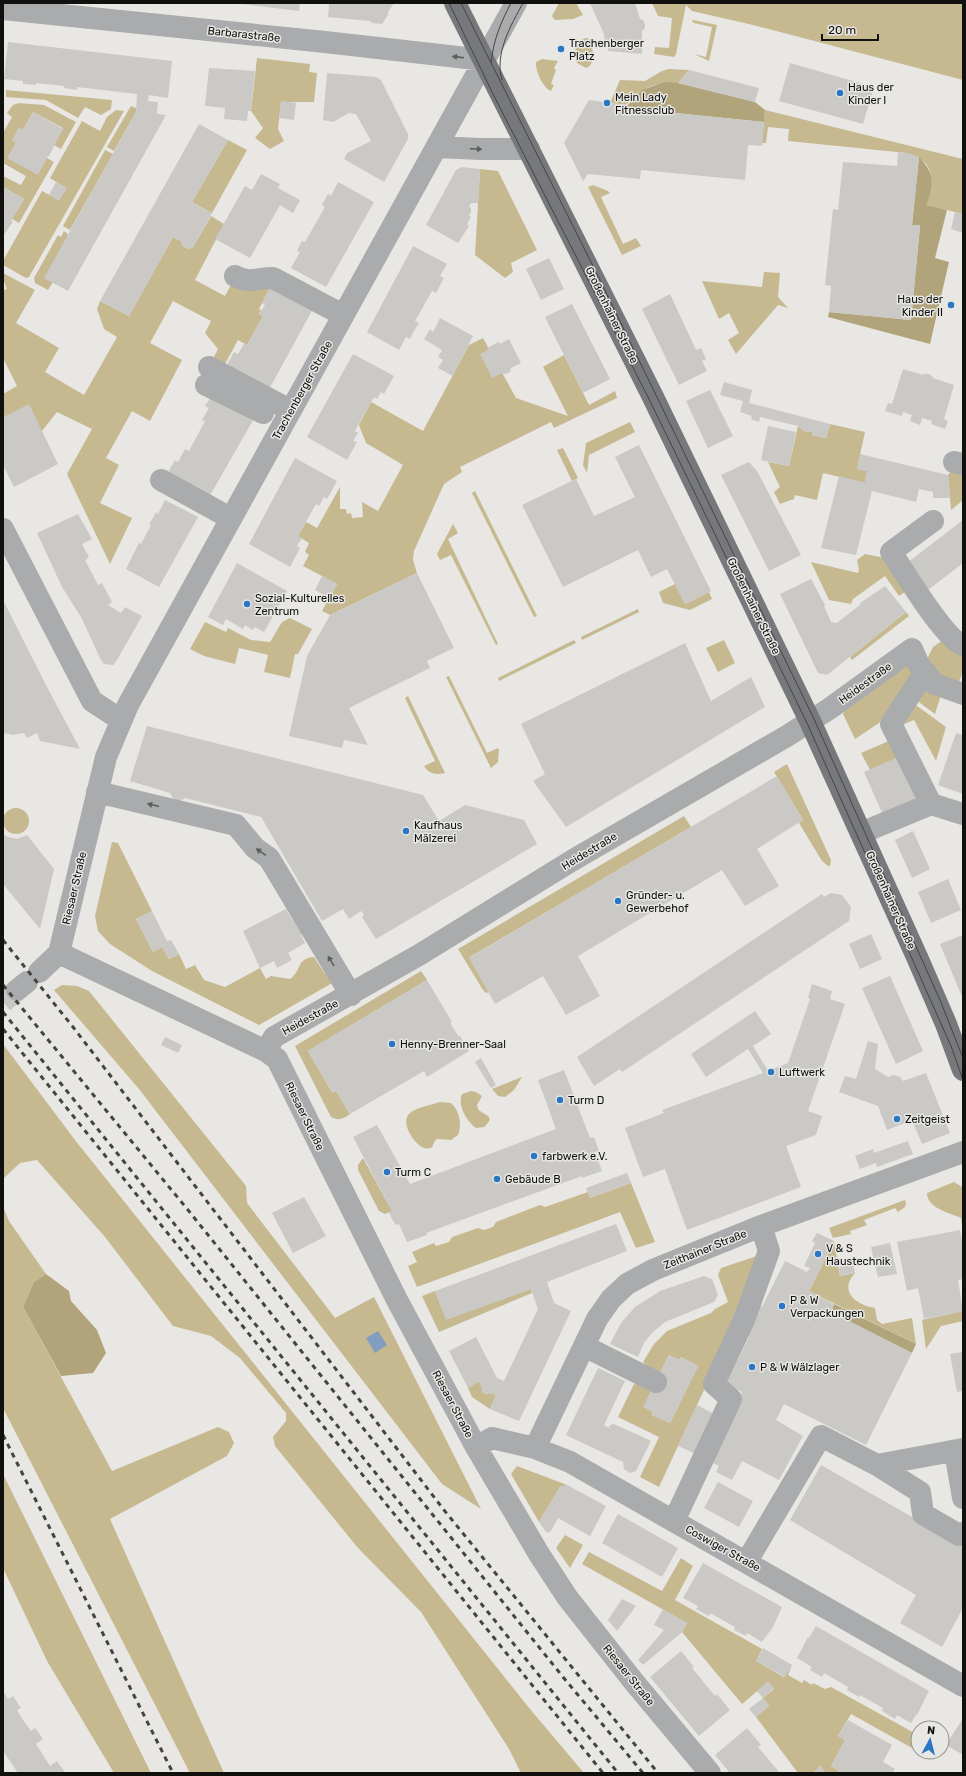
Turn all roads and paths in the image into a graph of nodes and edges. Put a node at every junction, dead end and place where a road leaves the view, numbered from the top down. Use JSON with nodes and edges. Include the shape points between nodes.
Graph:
{"nodes":[{"id":1,"x":455,"y":3,"type":"edge"},
{"id":2,"x":516,"y":3,"type":"edge"},
{"id":3,"x":3,"y":9,"type":"edge"},
{"id":4,"x":484,"y":60,"type":"junction"},
{"id":5,"x":437,"y":147,"type":"junction"},
{"id":6,"x":529,"y":149,"type":"junction"},
{"id":7,"x":236,"y":276,"type":"dead end"},
{"id":8,"x":343,"y":315,"type":"junction"},
{"id":9,"x":208,"y":376,"type":"dead end"},
{"id":10,"x":287,"y":417,"type":"junction"},
{"id":11,"x":161,"y":480,"type":"dead end"},
{"id":12,"x":230,"y":518,"type":"junction"},
{"id":13,"x":933,"y":521,"type":"dead end"},
{"id":14,"x":3,"y":529,"type":"edge"},
{"id":15,"x":963,"y":645,"type":"edge"},
{"id":16,"x":925,"y":672,"type":"junction"},
{"id":17,"x":963,"y":694,"type":"edge"},
{"id":18,"x":121,"y":720,"type":"junction"},
{"id":19,"x":810,"y":721,"type":"junction"},
{"id":20,"x":97,"y":792,"type":"junction"},
{"id":21,"x":931,"y":804,"type":"junction"},
{"id":22,"x":963,"y":814,"type":"edge"},
{"id":23,"x":861,"y":833,"type":"junction"},
{"id":24,"x":59,"y":953,"type":"junction"},
{"id":25,"x":28,"y":981,"type":"tunnel mouth"},
{"id":26,"x":351,"y":995,"type":"junction"},
{"id":27,"x":266,"y":1051,"type":"junction"},
{"id":28,"x":963,"y":1070,"type":"edge"},
{"id":29,"x":963,"y":1152,"type":"edge"},
{"id":30,"x":761,"y":1226,"type":"junction"},
{"id":31,"x":584,"y":1346,"type":"junction"},
{"id":32,"x":656,"y":1382,"type":"dead end"},
{"id":33,"x":476,"y":1447,"type":"junction"},
{"id":34,"x":535,"y":1448,"type":"junction"},
{"id":35,"x":959,"y":1450,"type":"edge"},
{"id":36,"x":877,"y":1465,"type":"junction"},
{"id":37,"x":963,"y":1498,"type":"edge"},
{"id":38,"x":674,"y":1521,"type":"junction"},
{"id":39,"x":963,"y":1533,"type":"edge"},
{"id":40,"x":747,"y":1562,"type":"junction"},
{"id":41,"x":963,"y":1686,"type":"edge"},
{"id":42,"x":710,"y":1773,"type":"edge"}],
"edges":[{"from":1,"to":4,"type":"main road"},
{"from":2,"to":4,"type":"street"},
{"from":4,"to":3,"type":"street","name":"Barbarastraße","one_way":true},
{"from":4,"to":5,"type":"street","name":"Trachenberger Straße"},
{"from":4,"to":6,"type":"main road"},
{"from":5,"to":6,"type":"street","one_way":true},
{"from":5,"to":8,"type":"street","name":"Trachenberger Straße"},
{"from":6,"to":19,"type":"main road","name":"Großenhainer Straße"},
{"from":7,"to":8,"type":"street","via":[[246,282],[273,278]]},
{"from":8,"to":10,"type":"street","name":"Trachenberger Straße"},
{"from":9,"to":10,"type":"street"},
{"from":10,"to":12,"type":"street","name":"Trachenberger Straße"},
{"from":11,"to":12,"type":"street"},
{"from":12,"to":18,"type":"street","name":"Trachenberger Straße"},
{"from":13,"to":15,"type":"street","via":[[891,552],[943,627]]},
{"from":14,"to":18,"type":"street","via":[[92,701]]},
{"from":16,"to":17,"type":"street","via":[[934,684]]},
{"from":16,"to":19,"type":"street","name":"Heidestraße","via":[[912,649]]},
{"from":16,"to":21,"type":"street","via":[[891,724]]},
{"from":18,"to":20,"type":"street","name":"Riesaer Straße","via":[[106,757]]},
{"from":19,"to":23,"type":"main road","name":"Großenhainer Straße"},
{"from":19,"to":26,"type":"street","name":"Heidestraße","via":[[573,860]]},
{"from":20,"to":24,"type":"street","name":"Riesaer Straße"},
{"from":26,"to":20,"type":"street","one_way":true,"via":[[269,858],[255,848],[236,825]]},
{"from":21,"to":22,"type":"street"},
{"from":21,"to":23,"type":"street"},
{"from":23,"to":28,"type":"main road","name":"Großenhainer Straße","via":[[946,1024]]},
{"from":24,"to":25,"type":"street"},
{"from":24,"to":27,"type":"street","name":"Riesaer Straße"},
{"from":26,"to":27,"type":"street","name":"Heidestraße","via":[[274,1037]]},
{"from":27,"to":33,"type":"street","name":"Riesaer Straße","via":[[277,1059],[394,1293]]},
{"from":29,"to":30,"type":"street","name":"Zeithainer Straße"},
{"from":30,"to":31,"type":"street","name":"Zeithainer Straße","via":[[653,1270],[627,1284],[611,1299],[597,1319]]},
{"from":30,"to":38,"type":"street","via":[[769,1251],[744,1320],[714,1384],[730,1399]]},
{"from":31,"to":32,"type":"street"},
{"from":31,"to":34,"type":"street","name":"Zeithainer Straße"},
{"from":33,"to":34,"type":"street","name":"Coswiger Straße","via":[[492,1438]]},
{"from":33,"to":42,"type":"street","name":"Riesaer Straße","via":[[566,1597]]},
{"from":34,"to":38,"type":"street","name":"Coswiger Straße","via":[[570,1462]]},
{"from":35,"to":36,"type":"street"},
{"from":35,"to":37,"type":"street"},
{"from":36,"to":39,"type":"street","via":[[920,1492],[923,1514],[959,1535]]},
{"from":36,"to":40,"type":"street","via":[[821,1436]]},
{"from":38,"to":40,"type":"street","name":"Coswiger Straße"},
{"from":40,"to":41,"type":"street","name":"Coswiger Straße"}]}
